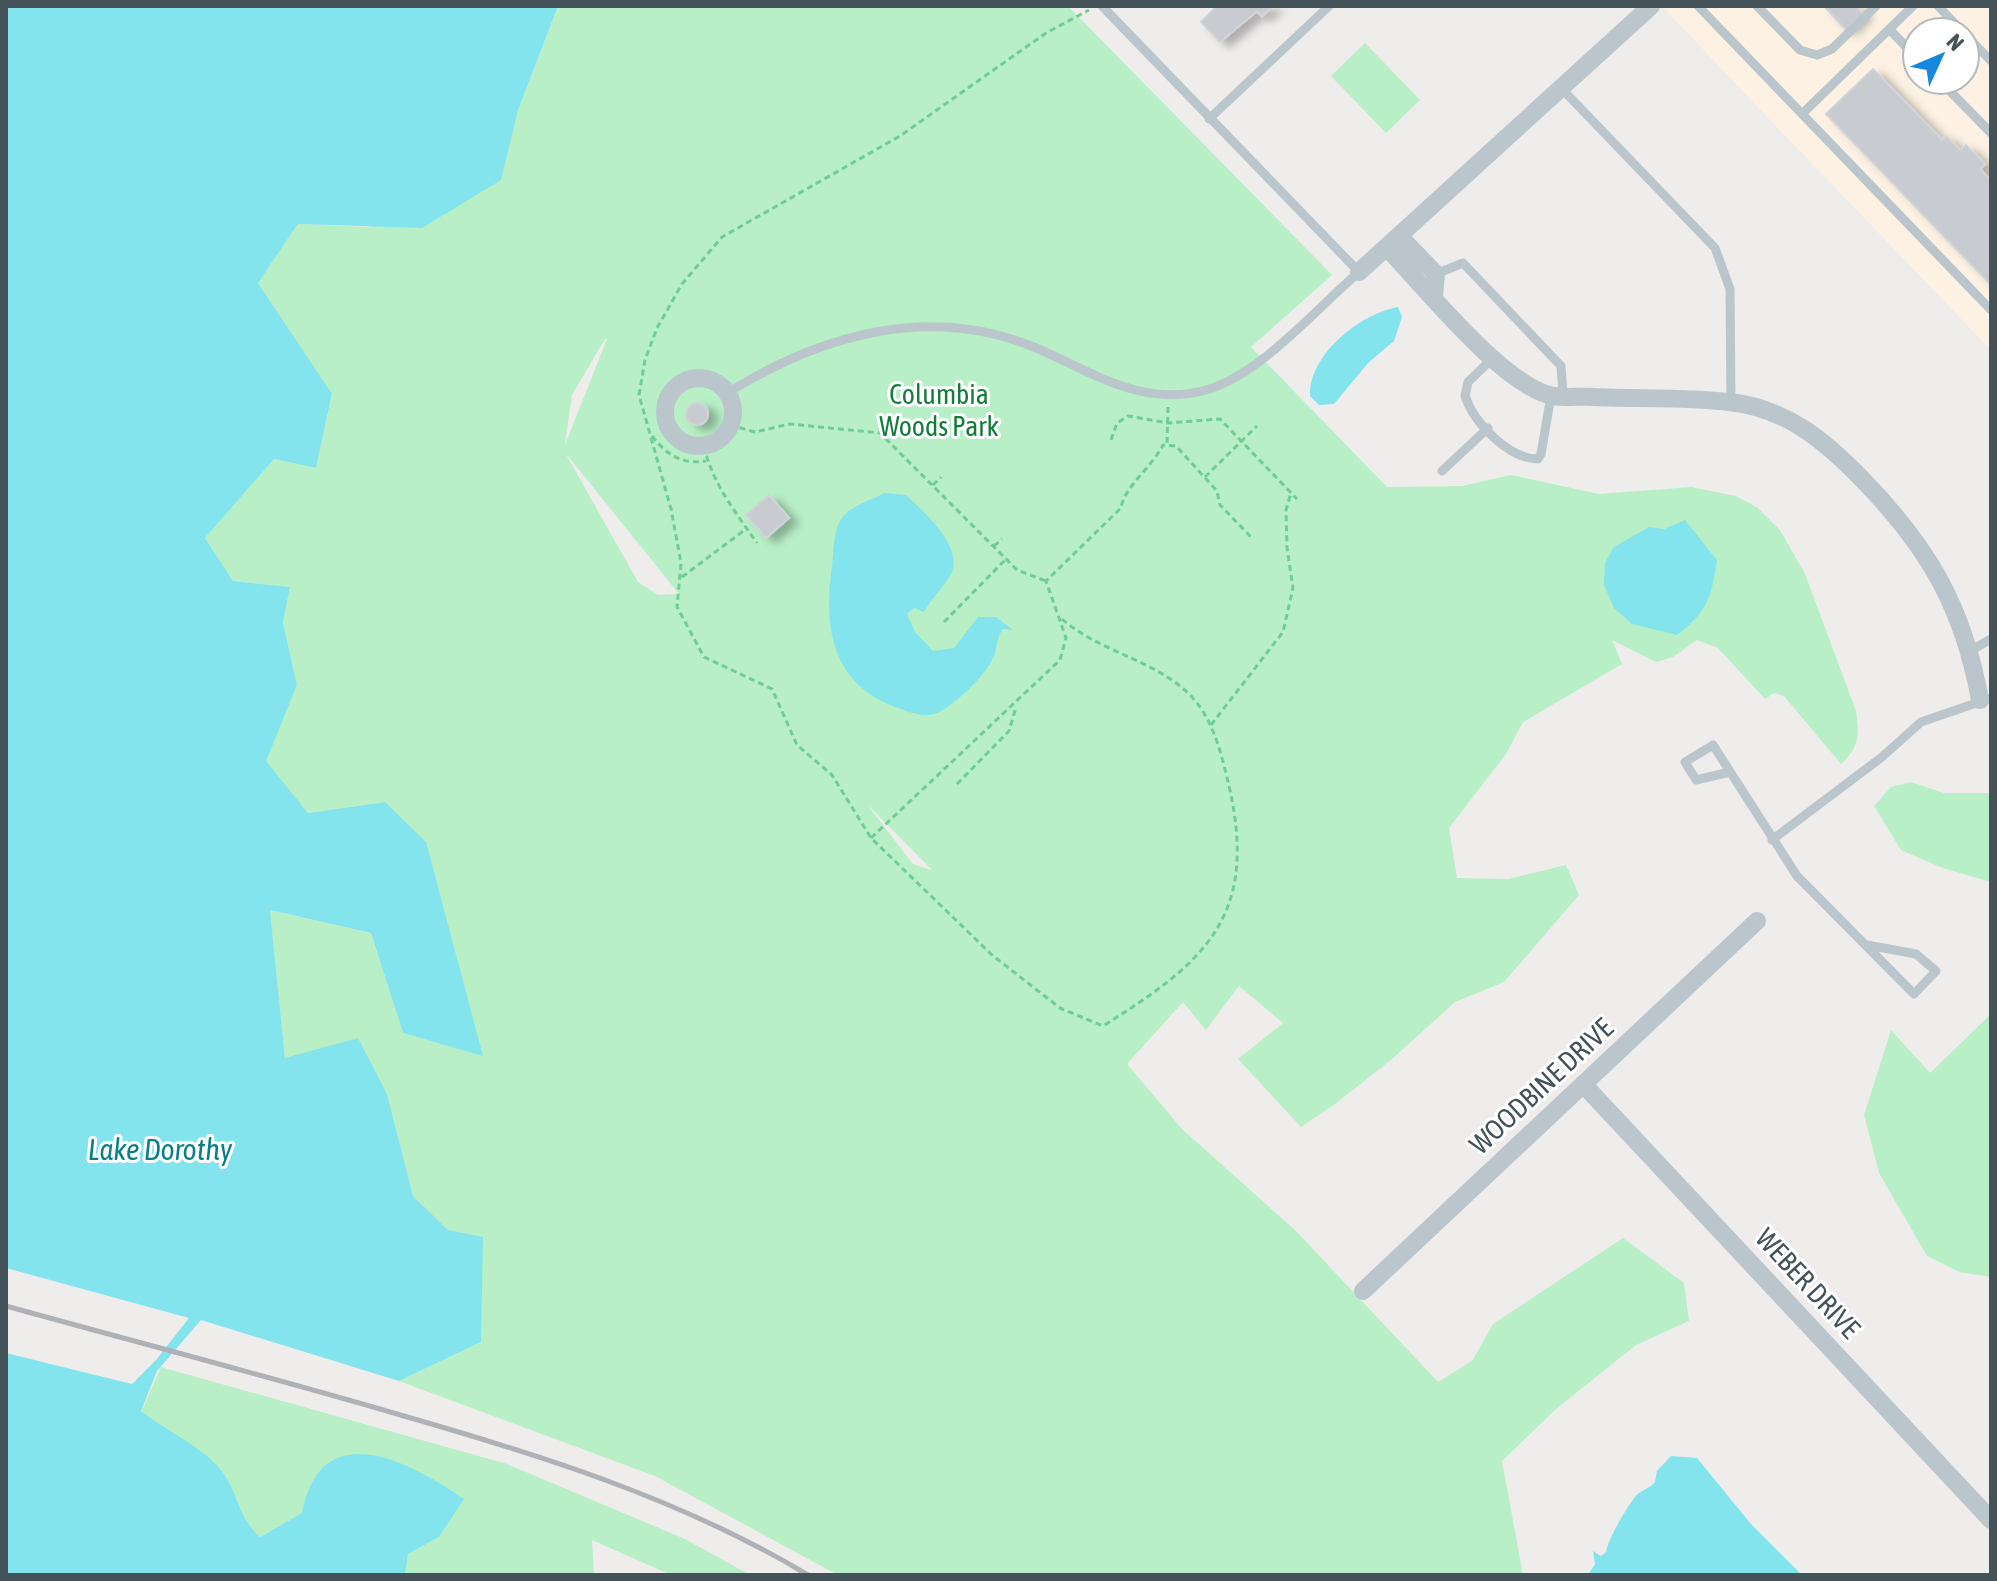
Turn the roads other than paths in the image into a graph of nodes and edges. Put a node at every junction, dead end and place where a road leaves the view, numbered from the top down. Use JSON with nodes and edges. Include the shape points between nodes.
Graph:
{"nodes":[{"id":1,"x":1100,"y":6,"type":"edge"},
{"id":2,"x":1329,"y":6,"type":"edge"},
{"id":3,"x":1651,"y":6,"type":"edge"},
{"id":4,"x":1698,"y":6,"type":"edge"},
{"id":5,"x":1757,"y":6,"type":"edge"},
{"id":6,"x":1876,"y":6,"type":"edge"},
{"id":7,"x":1913,"y":6,"type":"edge"},
{"id":8,"x":1889,"y":29,"type":"junction"},
{"id":9,"x":1901,"y":41,"type":"edge"},
{"id":10,"x":1561,"y":88,"type":"junction"},
{"id":11,"x":1955,"y":96,"type":"edge"},
{"id":12,"x":1802,"y":114,"type":"junction"},
{"id":13,"x":1209,"y":119,"type":"junction"},
{"id":14,"x":1991,"y":133,"type":"edge"},
{"id":15,"x":1393,"y":242,"type":"junction"},
{"id":16,"x":1359,"y":272,"type":"junction"},
{"id":17,"x":1436,"y":274,"type":"junction"},
{"id":18,"x":1434,"y":296,"type":"junction"},
{"id":19,"x":1991,"y":310,"type":"edge"},
{"id":20,"x":1493,"y":358,"type":"junction"},
{"id":21,"x":729,"y":392,"type":"junction"},
{"id":22,"x":1557,"y":396,"type":"junction"},
{"id":23,"x":1731,"y":402,"type":"junction"},
{"id":24,"x":1488,"y":428,"type":"junction"},
{"id":25,"x":1442,"y":471,"type":"dead end"},
{"id":26,"x":1991,"y":639,"type":"edge"},
{"id":27,"x":1970,"y":651,"type":"junction"},
{"id":28,"x":1986,"y":699,"type":"edge"},
{"id":29,"x":1730,"y":772,"type":"junction"},
{"id":30,"x":1772,"y":840,"type":"junction"},
{"id":31,"x":1757,"y":921,"type":"dead end"},
{"id":32,"x":1867,"y":945,"type":"junction"},
{"id":33,"x":1583,"y":1084,"type":"junction"},
{"id":34,"x":1363,"y":1291,"type":"dead end"},
{"id":35,"x":1991,"y":1520,"type":"edge"}],
"edges":[{"from":1,"to":13,"type":"lane"},
{"from":2,"to":13,"type":"lane"},
{"from":3,"to":10,"type":"street"},
{"from":4,"to":12,"type":"lane"},
{"from":5,"to":6,"type":"lane","via":[[1800,50],[1817,55],[1832,49]]},
{"from":7,"to":8,"type":"lane"},
{"from":8,"to":9,"type":"lane"},
{"from":8,"to":12,"type":"lane"},
{"from":10,"to":15,"type":"street"},
{"from":10,"to":23,"type":"lane","via":[[1715,248],[1730,289]]},
{"from":11,"to":14,"type":"lane"},
{"from":12,"to":19,"type":"lane"},
{"from":13,"to":16,"type":"lane"},
{"from":15,"to":16,"type":"street"},
{"from":15,"to":17,"type":"street"},
{"from":15,"to":18,"type":"street"},
{"from":16,"to":21,"type":"lane","via":[[1241,375],[1205,391],[1168,396],[1129,390],[1001,336],[913,326],[818,346]]},
{"from":17,"to":18,"type":"street"},
{"from":17,"to":22,"type":"lane","via":[[1463,263],[1561,366]]},
{"from":18,"to":20,"type":"street"},
{"from":20,"to":22,"type":"street","via":[[1505,371]]},
{"from":20,"to":24,"type":"lane","via":[[1465,389],[1469,406]]},
{"from":21,"to":21,"type":"street","via":[[707,377],[678,382],[663,405],[669,432],[706,454],[734,418]]},
{"from":22,"to":23,"type":"street"},
{"from":22,"to":24,"type":"lane","via":[[1538,459],[1517,456]]},
{"from":23,"to":27,"type":"street","via":[[1770,411],[1817,435],[1901,519],[1955,608]]},
{"from":24,"to":25,"type":"lane"},
{"from":26,"to":27,"type":"lane"},
{"from":27,"to":28,"type":"street"},
{"from":28,"to":30,"type":"lane","via":[[1921,722]]},
{"from":29,"to":29,"type":"lane","via":[[1696,780],[1685,762],[1713,745]]},
{"from":29,"to":30,"type":"lane"},
{"from":30,"to":32,"type":"lane","via":[[1797,876]]},
{"from":31,"to":33,"type":"street","name":"WOODBINE DRIVE"},
{"from":32,"to":32,"type":"lane","via":[[1914,994],[1936,971],[1916,954]]},
{"from":33,"to":34,"type":"street","name":"WOODBINE DRIVE"},
{"from":33,"to":35,"type":"street","name":"WEBER DRIVE"}]}
